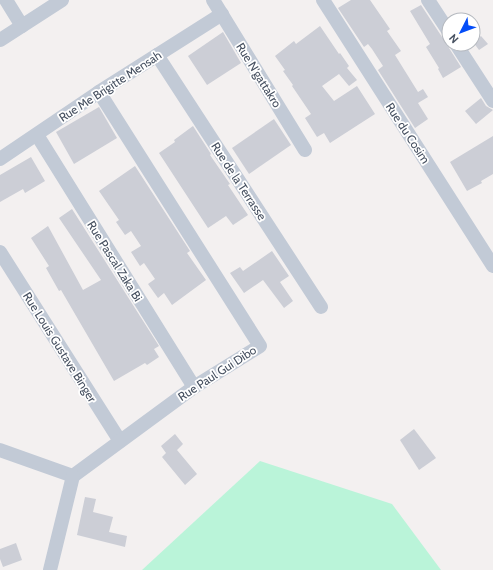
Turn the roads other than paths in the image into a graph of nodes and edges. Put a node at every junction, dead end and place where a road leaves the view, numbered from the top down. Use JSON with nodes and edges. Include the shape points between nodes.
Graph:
{"nodes":[{"id":1,"x":6,"y":0,"type":"edge"},
{"id":2,"x":62,"y":0,"type":"edge"},
{"id":3,"x":213,"y":0,"type":"edge"},
{"id":4,"x":323,"y":0,"type":"edge"},
{"id":5,"x":432,"y":1,"type":"edge"},
{"id":6,"x":222,"y":14,"type":"junction"},
{"id":7,"x":441,"y":17,"type":"edge"},
{"id":8,"x":22,"y":26,"type":"junction"},
{"id":9,"x":0,"y":40,"type":"edge"},
{"id":10,"x":462,"y":52,"type":"edge"},
{"id":11,"x":157,"y":55,"type":"junction"},
{"id":12,"x":99,"y":92,"type":"junction"},
{"id":13,"x":491,"y":94,"type":"edge"},
{"id":14,"x":37,"y":135,"type":"junction"},
{"id":15,"x":306,"y":150,"type":"dead end"},
{"id":16,"x":0,"y":159,"type":"edge"},
{"id":17,"x":0,"y":252,"type":"edge"},
{"id":18,"x":493,"y":266,"type":"edge"},
{"id":19,"x":322,"y":307,"type":"dead end"},
{"id":20,"x":194,"y":386,"type":"junction"},
{"id":21,"x":120,"y":441,"type":"junction"},
{"id":22,"x":0,"y":450,"type":"edge"},
{"id":23,"x":73,"y":476,"type":"junction"},
{"id":24,"x":50,"y":570,"type":"edge"}],
"edges":[{"from":1,"to":8,"type":"street"},
{"from":2,"to":8,"type":"street"},
{"from":3,"to":6,"type":"street","name":"Rue N'gattakro"},
{"from":4,"to":18,"type":"street","name":"Rue du Cosim"},
{"from":5,"to":7,"type":"street"},
{"from":6,"to":11,"type":"street","name":"Rue Me Brigitte Mensah"},
{"from":6,"to":15,"type":"street","name":"Rue N'gattakro"},
{"from":8,"to":9,"type":"street"},
{"from":10,"to":13,"type":"street"},
{"from":11,"to":12,"type":"street","name":"Rue Me Brigitte Mensah"},
{"from":11,"to":19,"type":"street","name":"Rue de la Terrasse"},
{"from":12,"to":14,"type":"street","name":"Rue Me Brigitte Mensah"},
{"from":12,"to":20,"type":"street","name":"Rue Paul Gui Dibo","via":[[260,346]]},
{"from":14,"to":16,"type":"street","name":"Rue Me Brigitte Mensah"},
{"from":14,"to":20,"type":"street","name":"Rue Pascal Zaka Bi"},
{"from":17,"to":21,"type":"street","name":"Rue Louis Gustave Binger"},
{"from":20,"to":21,"type":"street","name":"Rue Paul Gui Dibo"},
{"from":21,"to":23,"type":"street","name":"Rue Paul Gui Dibo"},
{"from":22,"to":23,"type":"street"},
{"from":23,"to":24,"type":"street"}]}
